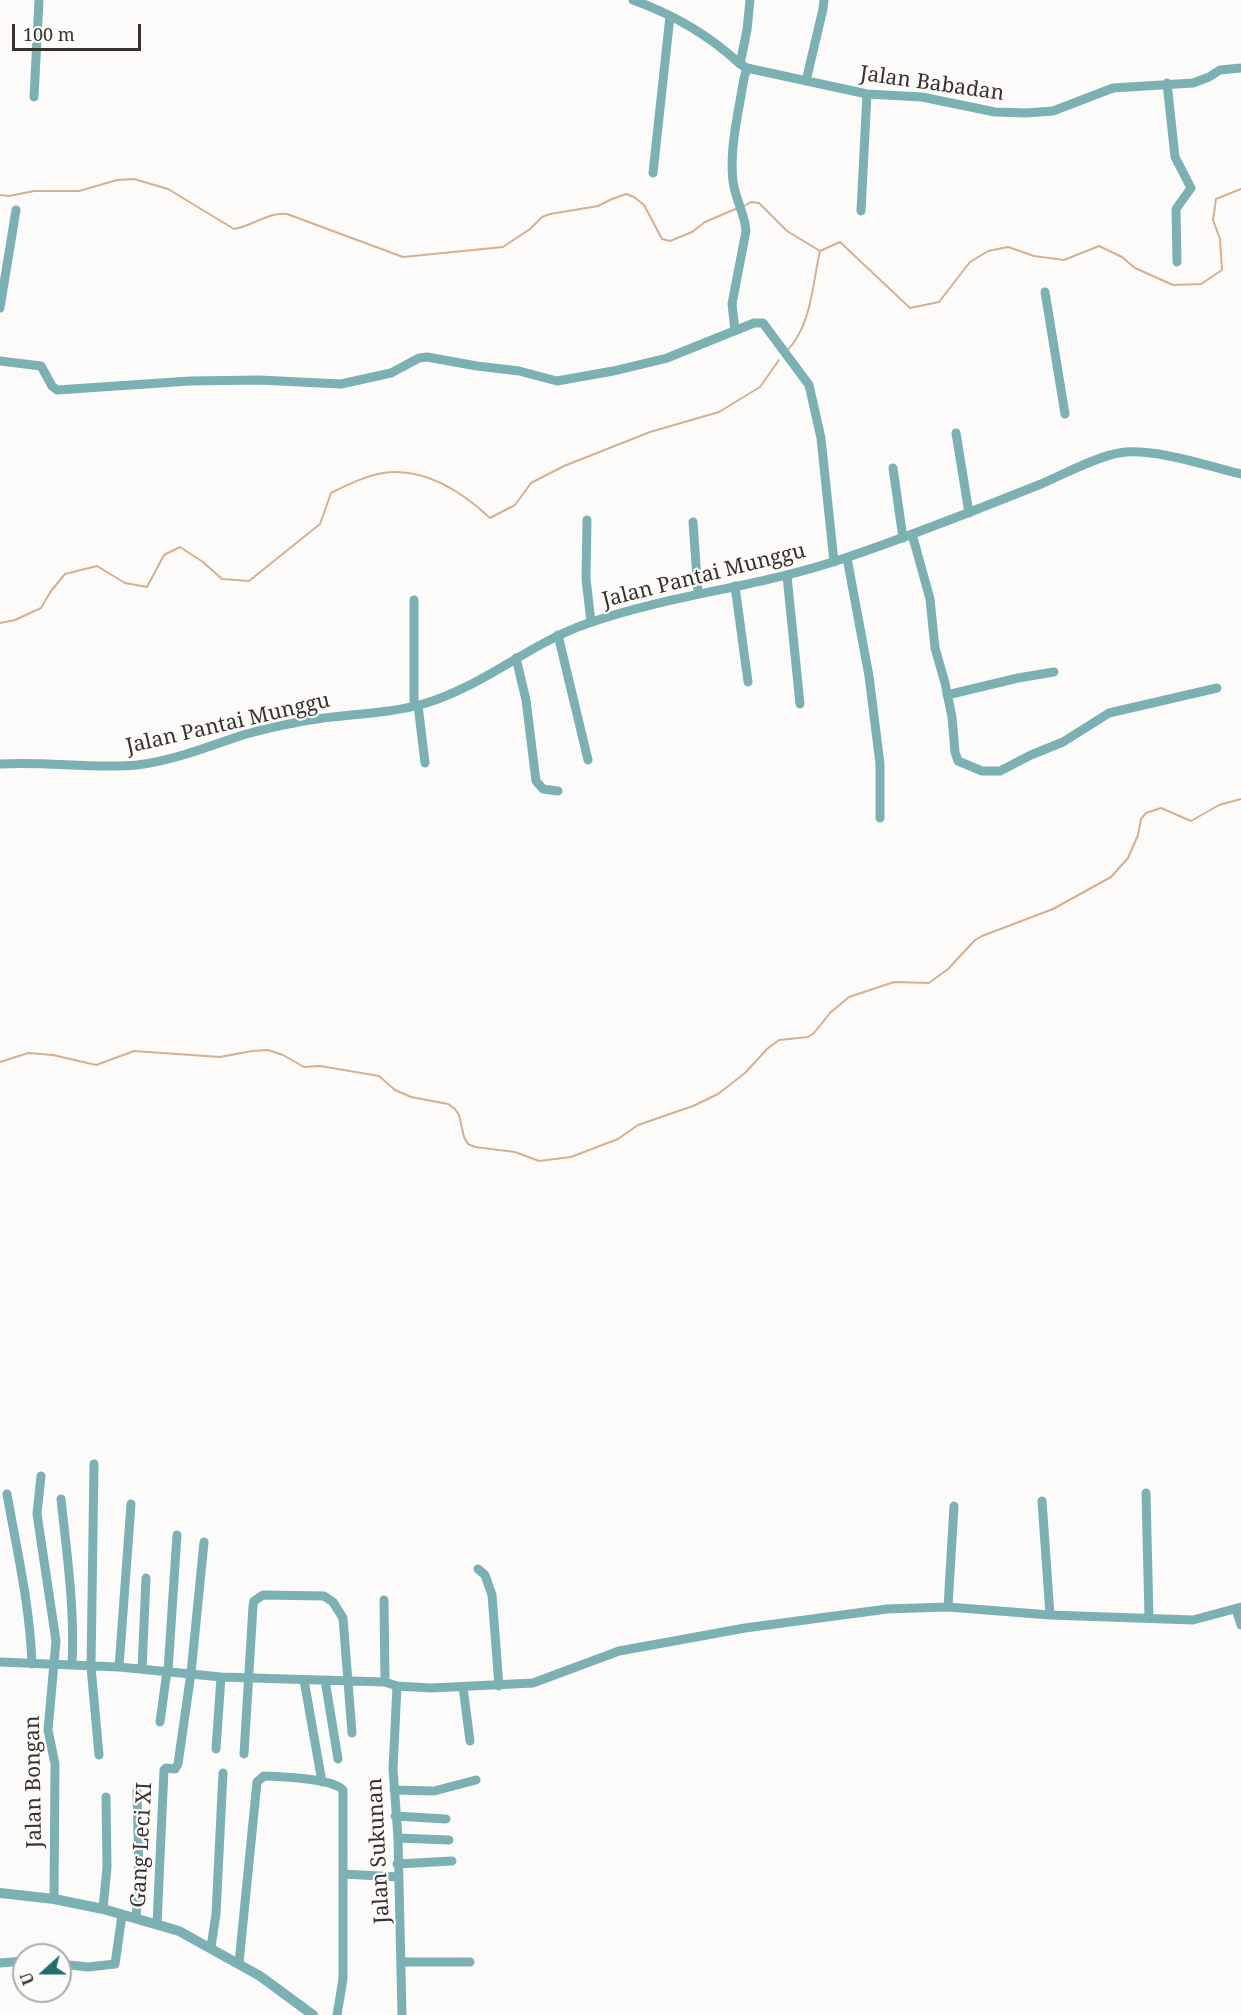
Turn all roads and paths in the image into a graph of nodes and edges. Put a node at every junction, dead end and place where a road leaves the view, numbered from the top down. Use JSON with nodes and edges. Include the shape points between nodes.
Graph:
{"nodes":[{"id":1,"x":39,"y":0,"type":"edge"},
{"id":2,"x":633,"y":0,"type":"edge"},
{"id":3,"x":750,"y":0,"type":"edge"},
{"id":4,"x":824,"y":0,"type":"edge"},
{"id":5,"x":652,"y":3,"type":"edge"},
{"id":6,"x":670,"y":16,"type":"junction"},
{"id":7,"x":744,"y":66,"type":"junction"},
{"id":8,"x":1241,"y":68,"type":"edge"},
{"id":9,"x":806,"y":81,"type":"junction"},
{"id":10,"x":1167,"y":83,"type":"junction"},
{"id":11,"x":867,"y":94,"type":"junction"},
{"id":12,"x":34,"y":97,"type":"dead end"},
{"id":13,"x":653,"y":173,"type":"dead end"},
{"id":14,"x":16,"y":210,"type":"dead end"},
{"id":15,"x":861,"y":211,"type":"dead end"},
{"id":16,"x":1177,"y":262,"type":"dead end"},
{"id":17,"x":1045,"y":292,"type":"dead end"},
{"id":18,"x":0,"y":308,"type":"edge"},
{"id":19,"x":735,"y":331,"type":"junction"},
{"id":20,"x":0,"y":360,"type":"edge"},
{"id":21,"x":1065,"y":414,"type":"dead end"},
{"id":22,"x":956,"y":434,"type":"dead end"},
{"id":23,"x":893,"y":468,"type":"dead end"},
{"id":24,"x":1241,"y":474,"type":"edge"},
{"id":25,"x":969,"y":513,"type":"junction"},
{"id":26,"x":586,"y":520,"type":"dead end"},
{"id":27,"x":693,"y":522,"type":"dead end"},
{"id":28,"x":907,"y":536,"type":"junction"},
{"id":29,"x":848,"y":558,"type":"junction"},
{"id":30,"x":834,"y":562,"type":"junction"},
{"id":31,"x":787,"y":576,"type":"junction"},
{"id":32,"x":735,"y":586,"type":"junction"},
{"id":33,"x":698,"y":592,"type":"junction"},
{"id":34,"x":414,"y":600,"type":"dead end"},
{"id":35,"x":591,"y":622,"type":"junction"},
{"id":36,"x":558,"y":635,"type":"junction"},
{"id":37,"x":516,"y":658,"type":"junction"},
{"id":38,"x":1054,"y":672,"type":"dead end"},
{"id":39,"x":748,"y":682,"type":"dead end"},
{"id":40,"x":1217,"y":688,"type":"dead end"},
{"id":41,"x":947,"y":695,"type":"junction"},
{"id":42,"x":801,"y":704,"type":"dead end"},
{"id":43,"x":416,"y":706,"type":"junction"},
{"id":44,"x":588,"y":760,"type":"dead end"},
{"id":45,"x":425,"y":763,"type":"dead end"},
{"id":46,"x":0,"y":764,"type":"edge"},
{"id":47,"x":558,"y":791,"type":"dead end"},
{"id":48,"x":880,"y":818,"type":"dead end"},
{"id":49,"x":94,"y":1464,"type":"dead end"},
{"id":50,"x":41,"y":1476,"type":"dead end"},
{"id":51,"x":1146,"y":1493,"type":"dead end"},
{"id":52,"x":7,"y":1494,"type":"dead end"},
{"id":53,"x":61,"y":1499,"type":"dead end"},
{"id":54,"x":1042,"y":1501,"type":"dead end"},
{"id":55,"x":131,"y":1504,"type":"dead end"},
{"id":56,"x":954,"y":1506,"type":"dead end"},
{"id":57,"x":177,"y":1535,"type":"dead end"},
{"id":58,"x":204,"y":1542,"type":"dead end"},
{"id":59,"x":478,"y":1569,"type":"dead end"},
{"id":60,"x":146,"y":1578,"type":"dead end"},
{"id":61,"x":384,"y":1600,"type":"dead end"},
{"id":62,"x":948,"y":1607,"type":"junction"},
{"id":63,"x":1239,"y":1608,"type":"edge"},
{"id":64,"x":1050,"y":1615,"type":"junction"},
{"id":65,"x":1149,"y":1618,"type":"junction"},
{"id":66,"x":1241,"y":1625,"type":"edge"},
{"id":67,"x":0,"y":1662,"type":"edge"},
{"id":68,"x":32,"y":1664,"type":"junction"},
{"id":69,"x":54,"y":1665,"type":"junction"},
{"id":70,"x":72,"y":1665,"type":"junction"},
{"id":71,"x":91,"y":1667,"type":"junction"},
{"id":72,"x":119,"y":1667,"type":"junction"},
{"id":73,"x":142,"y":1669,"type":"junction"},
{"id":74,"x":167,"y":1671,"type":"junction"},
{"id":75,"x":191,"y":1673,"type":"junction"},
{"id":76,"x":221,"y":1677,"type":"junction"},
{"id":77,"x":249,"y":1678,"type":"junction"},
{"id":78,"x":304,"y":1680,"type":"junction"},
{"id":79,"x":325,"y":1680,"type":"junction"},
{"id":80,"x":349,"y":1682,"type":"junction"},
{"id":81,"x":385,"y":1682,"type":"junction"},
{"id":82,"x":397,"y":1686,"type":"junction"},
{"id":83,"x":499,"y":1686,"type":"junction"},
{"id":84,"x":463,"y":1687,"type":"junction"},
{"id":85,"x":160,"y":1722,"type":"dead end"},
{"id":86,"x":352,"y":1733,"type":"dead end"},
{"id":87,"x":470,"y":1741,"type":"dead end"},
{"id":88,"x":216,"y":1749,"type":"dead end"},
{"id":89,"x":244,"y":1754,"type":"dead end"},
{"id":90,"x":99,"y":1755,"type":"dead end"},
{"id":91,"x":338,"y":1759,"type":"dead end"},
{"id":92,"x":223,"y":1773,"type":"dead end"},
{"id":93,"x":476,"y":1780,"type":"dead end"},
{"id":94,"x":322,"y":1782,"type":"junction"},
{"id":95,"x":394,"y":1790,"type":"junction"},
{"id":96,"x":137,"y":1791,"type":"dead end"},
{"id":97,"x":106,"y":1797,"type":"dead end"},
{"id":98,"x":395,"y":1816,"type":"junction"},
{"id":99,"x":447,"y":1820,"type":"dead end"},
{"id":100,"x":398,"y":1838,"type":"junction"},
{"id":101,"x":448,"y":1840,"type":"dead end"},
{"id":102,"x":452,"y":1861,"type":"dead end"},
{"id":103,"x":397,"y":1864,"type":"junction"},
{"id":104,"x":343,"y":1874,"type":"junction"},
{"id":105,"x":398,"y":1877,"type":"junction"},
{"id":106,"x":0,"y":1893,"type":"edge"},
{"id":107,"x":54,"y":1899,"type":"junction"},
{"id":108,"x":103,"y":1909,"type":"junction"},
{"id":109,"x":122,"y":1915,"type":"junction"},
{"id":110,"x":136,"y":1918,"type":"junction"},
{"id":111,"x":157,"y":1924,"type":"junction"},
{"id":112,"x":211,"y":1947,"type":"junction"},
{"id":113,"x":402,"y":1962,"type":"junction"},
{"id":114,"x":470,"y":1962,"type":"dead end"},
{"id":115,"x":239,"y":1963,"type":"junction"},
{"id":116,"x":72,"y":1965,"type":"edge"},
{"id":117,"x":313,"y":2015,"type":"edge"},
{"id":118,"x":337,"y":2015,"type":"edge"},
{"id":119,"x":402,"y":2015,"type":"edge"}],
"edges":[{"from":1,"to":12,"type":"street"},
{"from":2,"to":5,"type":"street","name":"Jalan Babadan"},
{"from":3,"to":7,"type":"street"},
{"from":4,"to":9,"type":"street"},
{"from":5,"to":6,"type":"street","name":"Jalan Babadan"},
{"from":6,"to":7,"type":"street","name":"Jalan Babadan","via":[[700,32]]},
{"from":6,"to":13,"type":"street"},
{"from":7,"to":9,"type":"street","name":"Jalan Babadan"},
{"from":7,"to":19,"type":"street","via":[[733,157],[735,194],[746,231],[732,304]]},
{"from":8,"to":10,"type":"street","name":"Jalan Babadan","via":[[1220,70],[1193,83]]},
{"from":9,"to":11,"type":"street","name":"Jalan Babadan"},
{"from":10,"to":11,"type":"street","name":"Jalan Babadan","via":[[1113,88],[1053,111],[1026,113],[995,112],[922,97]]},
{"from":10,"to":16,"type":"street","via":[[1175,157],[1191,188],[1176,209]]},
{"from":11,"to":15,"type":"street"},
{"from":14,"to":18,"type":"street"},
{"from":17,"to":21,"type":"street"},
{"from":19,"to":20,"type":"street","via":[[667,358],[557,381],[427,357],[391,373],[340,384],[190,381],[57,390],[41,366]]},
{"from":19,"to":30,"type":"street","via":[[763,323],[809,385],[821,438]]},
{"from":22,"to":25,"type":"street"},
{"from":23,"to":28,"type":"street"},
{"from":24,"to":25,"type":"street","name":"Jalan Pantai Munggu","via":[[1156,455],[1117,453]]},
{"from":25,"to":28,"type":"street","name":"Jalan Pantai Munggu"},
{"from":26,"to":35,"type":"street"},
{"from":27,"to":33,"type":"street"},
{"from":28,"to":29,"type":"street","name":"Jalan Pantai Munggu"},
{"from":28,"to":41,"type":"street","via":[[930,599]]},
{"from":29,"to":30,"type":"street","name":"Jalan Pantai Munggu"},
{"from":29,"to":48,"type":"street","via":[[880,764]]},
{"from":30,"to":31,"type":"street","name":"Jalan Pantai Munggu"},
{"from":31,"to":32,"type":"street","name":"Jalan Pantai Munggu"},
{"from":31,"to":42,"type":"street"},
{"from":32,"to":33,"type":"street","name":"Jalan Pantai Munggu"},
{"from":32,"to":39,"type":"street"},
{"from":33,"to":35,"type":"street","name":"Jalan Pantai Munggu"},
{"from":34,"to":43,"type":"street"},
{"from":35,"to":36,"type":"street","name":"Jalan Pantai Munggu"},
{"from":36,"to":37,"type":"street","name":"Jalan Pantai Munggu"},
{"from":36,"to":44,"type":"street"},
{"from":37,"to":43,"type":"street","name":"Jalan Pantai Munggu","via":[[457,691]]},
{"from":37,"to":47,"type":"street","via":[[526,700],[536,781],[543,789]]},
{"from":38,"to":41,"type":"street"},
{"from":40,"to":41,"type":"street","via":[[1109,713],[1063,742],[994,772],[982,771],[956,757]]},
{"from":43,"to":45,"type":"street"},
{"from":43,"to":46,"type":"street","name":"Jalan Pantai Munggu","via":[[377,714],[312,719],[141,764]]},
{"from":49,"to":71,"type":"street"},
{"from":50,"to":69,"type":"street","name":"Jalan Bongan","via":[[36,1514],[56,1641]]},
{"from":51,"to":65,"type":"street"},
{"from":52,"to":68,"type":"street","via":[[31,1625]]},
{"from":53,"to":70,"type":"street","via":[[72,1597]]},
{"from":54,"to":64,"type":"street"},
{"from":55,"to":72,"type":"street"},
{"from":56,"to":62,"type":"street"},
{"from":57,"to":74,"type":"street"},
{"from":58,"to":75,"type":"street"},
{"from":59,"to":83,"type":"street","via":[[492,1595]]},
{"from":60,"to":73,"type":"street"},
{"from":61,"to":81,"type":"street"},
{"from":62,"to":64,"type":"street"},
{"from":62,"to":83,"type":"street","via":[[887,1609],[745,1628],[619,1651],[533,1683]]},
{"from":63,"to":65,"type":"street","via":[[1193,1620]]},
{"from":63,"to":66,"type":"street"},
{"from":64,"to":65,"type":"street"},
{"from":67,"to":68,"type":"street"},
{"from":68,"to":69,"type":"street"},
{"from":69,"to":70,"type":"street"},
{"from":69,"to":107,"type":"street","name":"Jalan Bongan","via":[[48,1730],[55,1764]]},
{"from":70,"to":71,"type":"street"},
{"from":71,"to":72,"type":"street"},
{"from":71,"to":90,"type":"street"},
{"from":72,"to":73,"type":"street"},
{"from":73,"to":74,"type":"street"},
{"from":74,"to":75,"type":"street"},
{"from":74,"to":85,"type":"street"},
{"from":75,"to":76,"type":"street"},
{"from":75,"to":111,"type":"street","name":"Gang Leci XI","via":[[177,1766],[164,1770]]},
{"from":76,"to":77,"type":"street"},
{"from":76,"to":88,"type":"street"},
{"from":77,"to":78,"type":"street"},
{"from":77,"to":80,"type":"street","via":[[254,1601],[263,1595],[324,1596],[343,1618]]},
{"from":77,"to":89,"type":"street"},
{"from":78,"to":79,"type":"street"},
{"from":78,"to":94,"type":"street"},
{"from":79,"to":80,"type":"street"},
{"from":79,"to":91,"type":"street"},
{"from":80,"to":81,"type":"street"},
{"from":80,"to":86,"type":"street"},
{"from":81,"to":82,"type":"street"},
{"from":82,"to":84,"type":"street"},
{"from":82,"to":95,"type":"street","name":"Jalan Sukunan"},
{"from":83,"to":84,"type":"street"},
{"from":84,"to":87,"type":"street"},
{"from":92,"to":112,"type":"street"},
{"from":93,"to":95,"type":"street","via":[[434,1791]]},
{"from":94,"to":104,"type":"street","via":[[343,1790]]},
{"from":94,"to":115,"type":"street","via":[[264,1776],[256,1782]]},
{"from":95,"to":98,"type":"street","name":"Jalan Sukunan"},
{"from":96,"to":110,"type":"street"},
{"from":97,"to":108,"type":"street"},
{"from":98,"to":99,"type":"street"},
{"from":98,"to":100,"type":"street","name":"Jalan Sukunan"},
{"from":100,"to":101,"type":"street"},
{"from":100,"to":103,"type":"street","name":"Jalan Sukunan"},
{"from":102,"to":103,"type":"street"},
{"from":103,"to":105,"type":"street","name":"Jalan Sukunan"},
{"from":104,"to":105,"type":"street"},
{"from":104,"to":118,"type":"street","via":[[343,1980]]},
{"from":105,"to":113,"type":"street","name":"Jalan Sukunan"},
{"from":106,"to":107,"type":"street"},
{"from":107,"to":108,"type":"street"},
{"from":108,"to":109,"type":"street"},
{"from":109,"to":110,"type":"street"},
{"from":109,"to":116,"type":"street","via":[[115,1964]]},
{"from":110,"to":111,"type":"street"},
{"from":111,"to":112,"type":"street"},
{"from":112,"to":115,"type":"street"},
{"from":113,"to":114,"type":"street"},
{"from":113,"to":119,"type":"street","name":"Jalan Sukunan"},
{"from":115,"to":117,"type":"street"}]}
